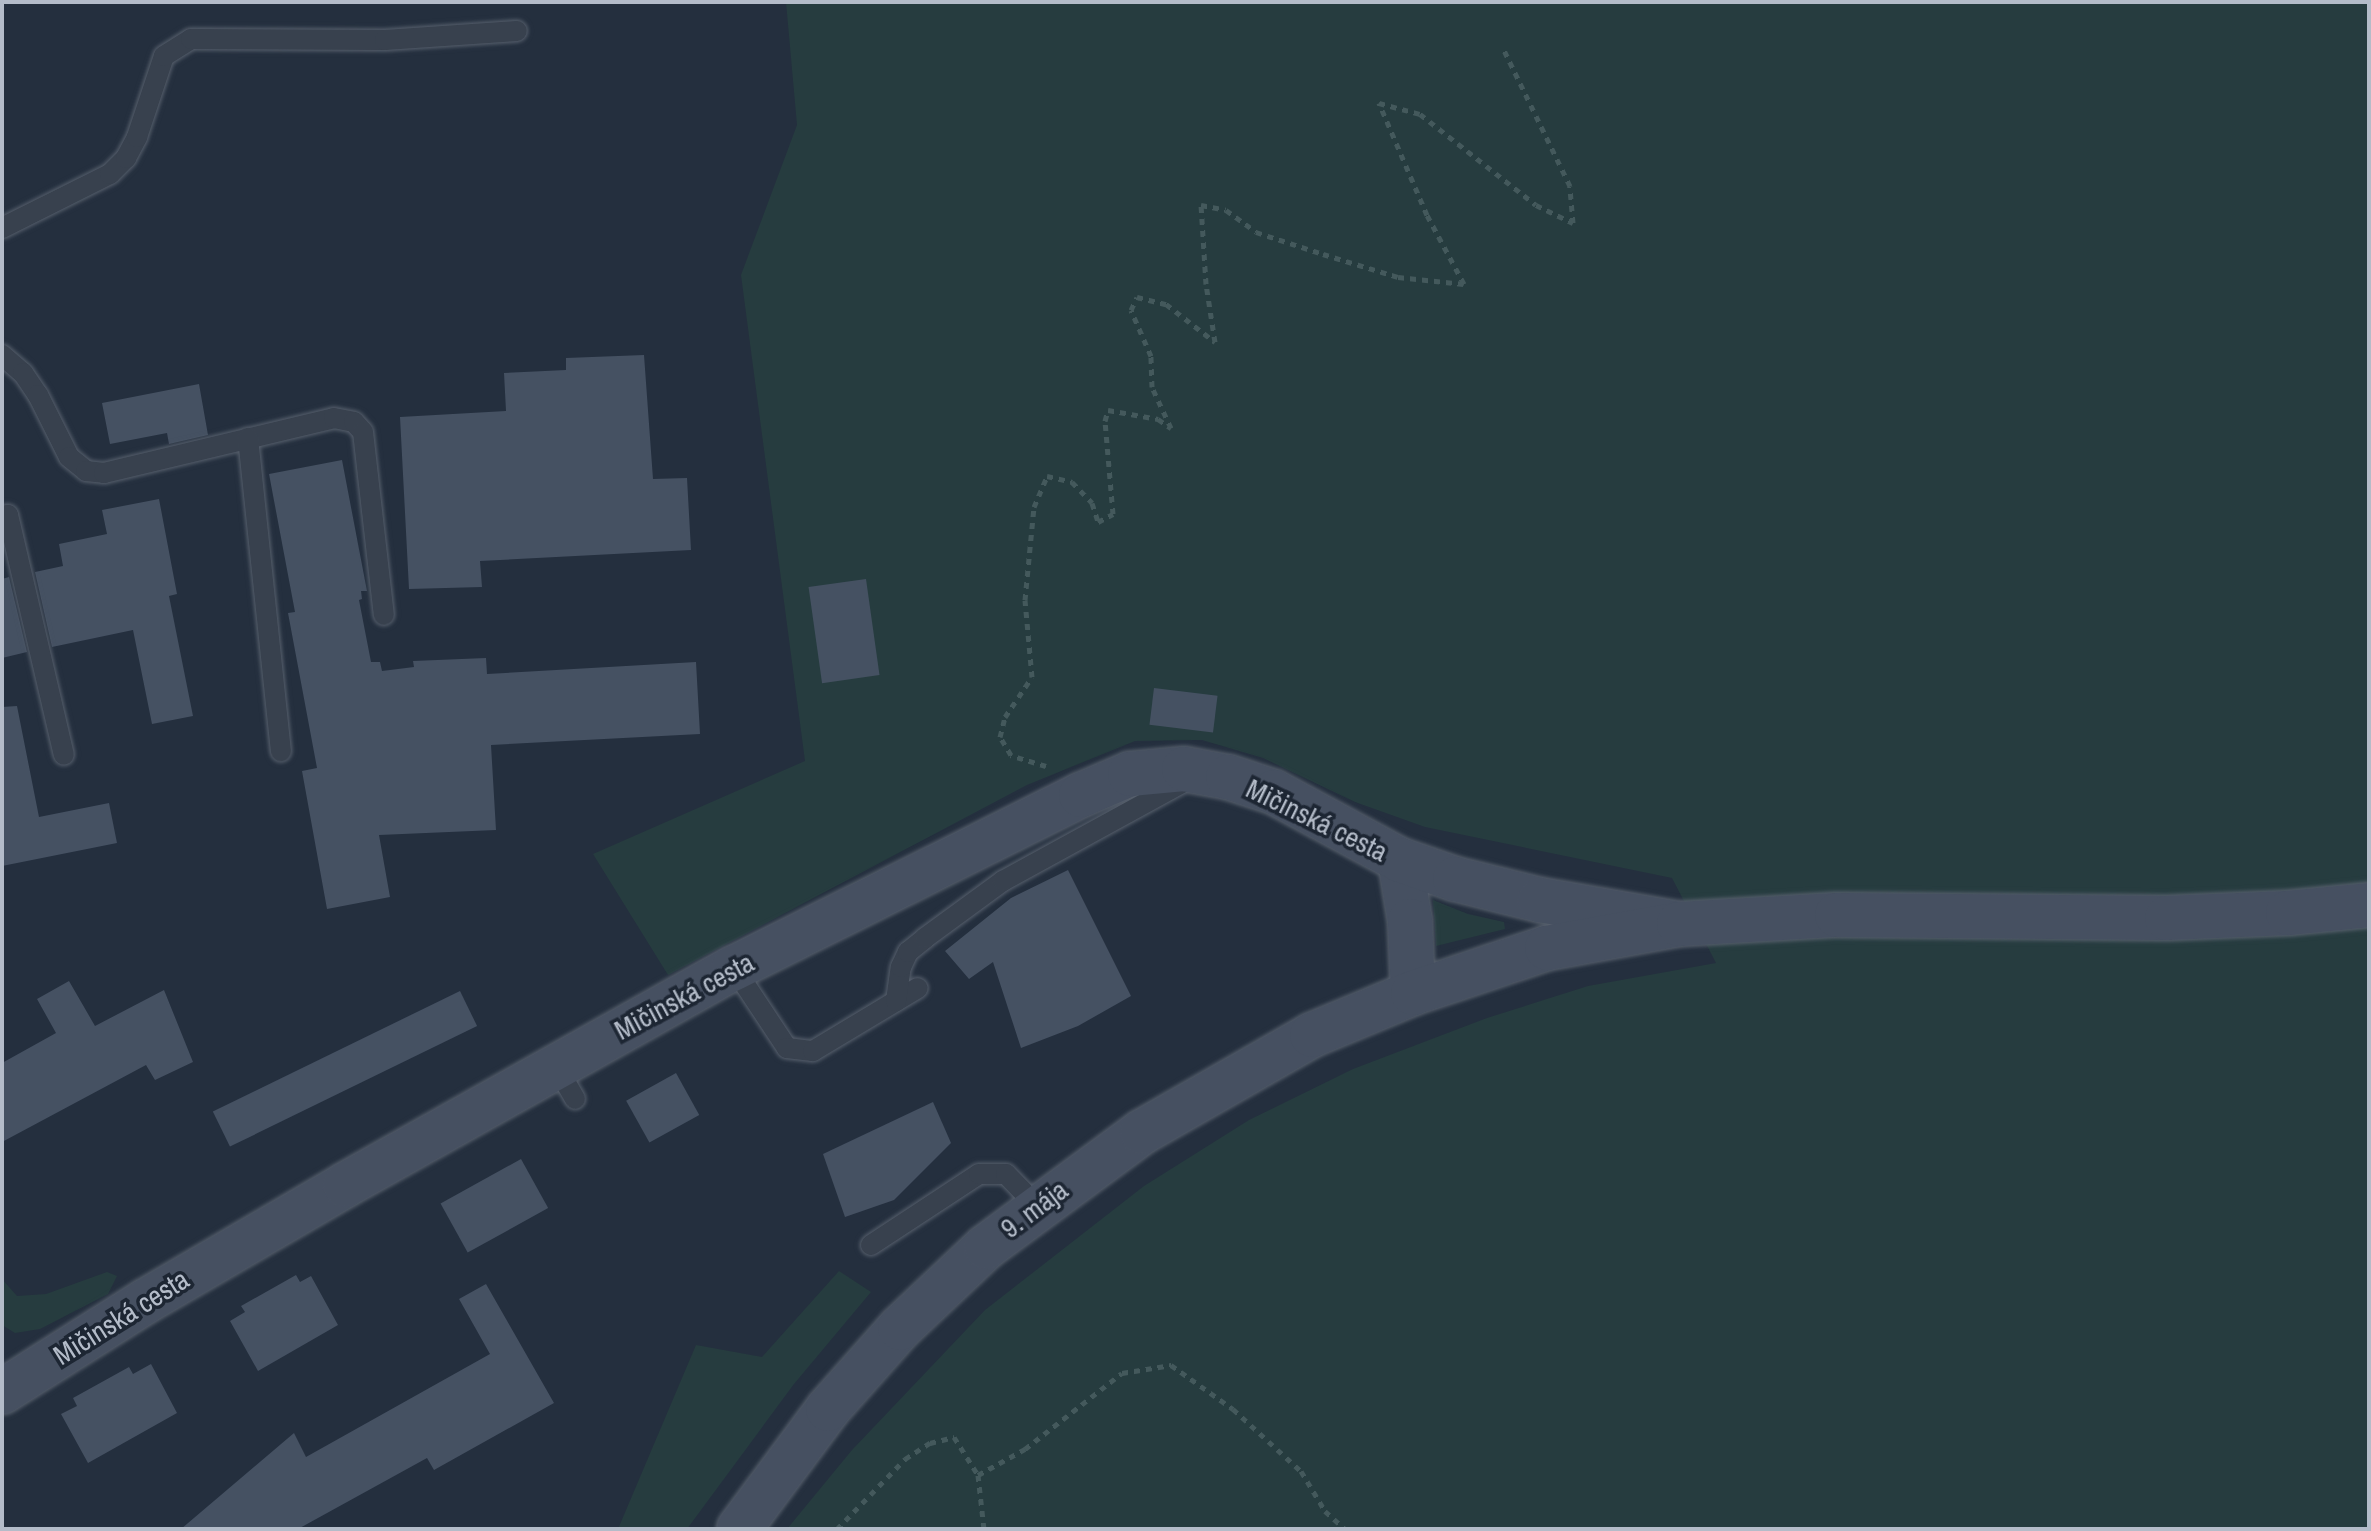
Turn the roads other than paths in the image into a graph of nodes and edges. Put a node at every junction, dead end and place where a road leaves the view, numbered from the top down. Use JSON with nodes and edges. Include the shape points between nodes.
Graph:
{"nodes":[{"id":1,"x":517,"y":31,"type":"dead end"},
{"id":2,"x":2,"y":228,"type":"edge"},
{"id":3,"x":2,"y":355,"type":"edge"},
{"id":4,"x":248,"y":438,"type":"junction"},
{"id":5,"x":2,"y":516,"type":"edge"},
{"id":6,"x":384,"y":615,"type":"dead end"},
{"id":7,"x":281,"y":751,"type":"dead end"},
{"id":8,"x":64,"y":755,"type":"dead end"},
{"id":9,"x":1204,"y":773,"type":"junction"},
{"id":10,"x":1400,"y":860,"type":"junction"},
{"id":11,"x":2369,"y":905,"type":"edge"},
{"id":12,"x":1679,"y":924,"type":"junction"},
{"id":13,"x":734,"y":968,"type":"junction"},
{"id":14,"x":918,"y":988,"type":"dead end"},
{"id":15,"x":1413,"y":993,"type":"junction"},
{"id":16,"x":896,"y":1001,"type":"junction"},
{"id":17,"x":1038,"y":1207,"type":"junction"},
{"id":18,"x":871,"y":1245,"type":"dead end"},
{"id":19,"x":2,"y":1392,"type":"edge"},
{"id":20,"x":739,"y":1529,"type":"edge"}],
"edges":[{"from":1,"to":2,"type":"lane","via":[[356,41],[191,39],[164,56],[137,137],[110,174]]},
{"from":3,"to":4,"type":"lane","via":[[23,373],[69,457],[86,471],[104,473]]},
{"from":4,"to":6,"type":"lane","via":[[334,418],[354,422],[363,432]]},
{"from":4,"to":7,"type":"lane"},
{"from":5,"to":8,"type":"lane","via":[[8,515]]},
{"from":9,"to":10,"type":"street","name":"Mičinská cesta","via":[[1274,792]]},
{"from":9,"to":13,"type":"street","name":"Mičinská cesta","via":[[1184,769],[1130,774]]},
{"from":9,"to":16,"type":"lane","via":[[1003,881],[925,938],[908,952],[901,967]]},
{"from":10,"to":12,"type":"street","name":"Mičinská cesta","via":[[1540,900]]},
{"from":10,"to":15,"type":"street","name":"Mičinská cesta","via":[[1410,921]]},
{"from":11,"to":12,"type":"street","via":[[2167,918],[1837,915]]},
{"from":12,"to":15,"type":"street","name":"9. mája","via":[[1547,948]]},
{"from":13,"to":16,"type":"lane","via":[[787,1048],[813,1051]]},
{"from":13,"to":19,"type":"street","name":"Mičinská cesta","via":[[566,1082],[173,1285]]},
{"from":14,"to":16,"type":"lane"},
{"from":15,"to":17,"type":"street","name":"9. mája","via":[[1312,1035],[1142,1132]]},
{"from":17,"to":18,"type":"lane","via":[[1006,1174],[979,1174]]},
{"from":17,"to":20,"type":"street","name":"9. mája","via":[[986,1247],[900,1328],[828,1409]]}]}
